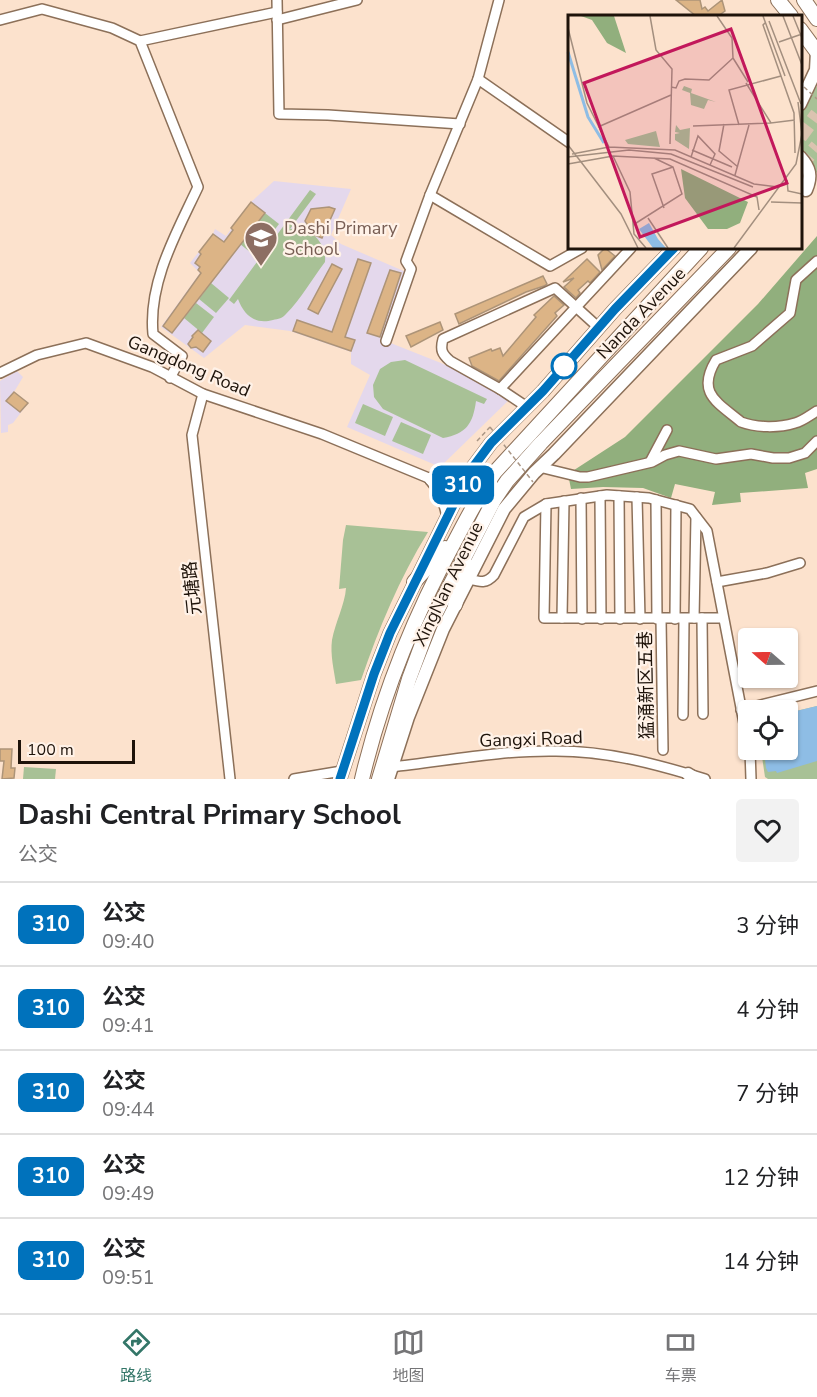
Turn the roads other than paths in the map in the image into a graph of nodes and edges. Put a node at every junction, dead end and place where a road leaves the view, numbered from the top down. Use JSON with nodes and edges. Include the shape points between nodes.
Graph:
{"nodes":[{"id":1,"x":277,"y":0,"type":"edge"},
{"id":2,"x":357,"y":0,"type":"edge"},
{"id":3,"x":499,"y":0,"type":"edge"},
{"id":4,"x":778,"y":0,"type":"edge"},
{"id":5,"x":806,"y":0,"type":"edge"},
{"id":6,"x":817,"y":4,"type":"edge"},
{"id":7,"x":791,"y":15,"type":"edge"},
{"id":8,"x":277,"y":16,"type":"junction"},
{"id":9,"x":817,"y":19,"type":"edge"},
{"id":10,"x":0,"y":20,"type":"edge"},
{"id":11,"x":802,"y":30,"type":"edge"},
{"id":12,"x":140,"y":41,"type":"junction"},
{"id":13,"x":817,"y":51,"type":"edge"},
{"id":14,"x":478,"y":79,"type":"junction"},
{"id":15,"x":802,"y":102,"type":"edge"},
{"id":16,"x":460,"y":124,"type":"junction"},
{"id":17,"x":568,"y":142,"type":"edge"},
{"id":18,"x":802,"y":158,"type":"edge"},
{"id":19,"x":817,"y":178,"type":"edge"},
{"id":20,"x":803,"y":193,"type":"edge"},
{"id":21,"x":430,"y":195,"type":"junction"},
{"id":22,"x":580,"y":249,"type":"edge"},
{"id":23,"x":630,"y":249,"type":"edge"},
{"id":24,"x":673,"y":249,"type":"edge"},
{"id":25,"x":700,"y":249,"type":"edge"},
{"id":26,"x":728,"y":249,"type":"edge"},
{"id":27,"x":750,"y":249,"type":"edge"},
{"id":28,"x":817,"y":261,"type":"edge"},
{"id":29,"x":575,"y":307,"type":"junction"},
{"id":30,"x":598,"y":327,"type":"junction"},
{"id":31,"x":386,"y":341,"type":"dead end"},
{"id":32,"x":0,"y":373,"type":"edge"},
{"id":33,"x":170,"y":378,"type":"junction"},
{"id":34,"x":500,"y":389,"type":"junction"},
{"id":35,"x":203,"y":394,"type":"junction"},
{"id":36,"x":527,"y":406,"type":"junction"},
{"id":37,"x":817,"y":411,"type":"edge"},
{"id":38,"x":667,"y":430,"type":"dead end"},
{"id":39,"x":817,"y":441,"type":"edge"},
{"id":40,"x":650,"y":462,"type":"junction"},
{"id":41,"x":539,"y":467,"type":"junction"},
{"id":42,"x":470,"y":471,"type":"junction"},
{"id":43,"x":431,"y":479,"type":"junction"},
{"id":44,"x":600,"y":496,"type":"junction"},
{"id":45,"x":618,"y":496,"type":"junction"},
{"id":46,"x":638,"y":497,"type":"junction"},
{"id":47,"x":581,"y":498,"type":"junction"},
{"id":48,"x":656,"y":500,"type":"junction"},
{"id":49,"x":564,"y":501,"type":"junction"},
{"id":50,"x":546,"y":504,"type":"junction"},
{"id":51,"x":676,"y":505,"type":"junction"},
{"id":52,"x":448,"y":515,"type":"junction"},
{"id":53,"x":696,"y":517,"type":"junction"},
{"id":54,"x":459,"y":533,"type":"junction"},
{"id":55,"x":473,"y":540,"type":"junction"},
{"id":56,"x":800,"y":563,"type":"dead end"},
{"id":57,"x":469,"y":579,"type":"junction"},
{"id":58,"x":414,"y":582,"type":"junction"},
{"id":59,"x":717,"y":582,"type":"junction"},
{"id":60,"x":455,"y":605,"type":"junction"},
{"id":61,"x":562,"y":618,"type":"junction"},
{"id":62,"x":698,"y":618,"type":"junction"},
{"id":63,"x":723,"y":618,"type":"junction"},
{"id":64,"x":582,"y":619,"type":"junction"},
{"id":65,"x":601,"y":619,"type":"junction"},
{"id":66,"x":620,"y":619,"type":"junction"},
{"id":67,"x":640,"y":619,"type":"junction"},
{"id":68,"x":659,"y":619,"type":"junction"},
{"id":69,"x":680,"y":619,"type":"junction"},
{"id":70,"x":817,"y":691,"type":"edge"},
{"id":71,"x":739,"y":700,"type":"edge"},
{"id":72,"x":781,"y":700,"type":"edge"},
{"id":73,"x":703,"y":714,"type":"dead end"},
{"id":74,"x":682,"y":715,"type":"dead end"},
{"id":75,"x":663,"y":750,"type":"dead end"},
{"id":76,"x":750,"y":760,"type":"edge"},
{"id":77,"x":341,"y":775,"type":"edge"},
{"id":78,"x":387,"y":775,"type":"edge"},
{"id":79,"x":692,"y":777,"type":"edge"},
{"id":80,"x":230,"y":779,"type":"edge"},
{"id":81,"x":294,"y":779,"type":"edge"},
{"id":82,"x":362,"y":779,"type":"edge"},
{"id":83,"x":705,"y":779,"type":"edge"},
{"id":84,"x":751,"y":779,"type":"edge"}],
"edges":[{"from":1,"to":8,"type":"street"},
{"from":2,"to":8,"type":"street"},
{"from":3,"to":14,"type":"street"},
{"from":4,"to":7,"type":"highway"},
{"from":5,"to":6,"type":"main road"},
{"from":5,"to":9,"type":"highway"},
{"from":8,"to":12,"type":"street"},
{"from":8,"to":16,"type":"street","via":[[279,114]]},
{"from":10,"to":12,"type":"street","via":[[42,9],[112,28]]},
{"from":11,"to":13,"type":"highway"},
{"from":12,"to":33,"type":"street","via":[[198,187],[168,253],[154,301],[153,334],[182,356]]},
{"from":13,"to":15,"type":"main road","via":[[816,70]]},
{"from":14,"to":16,"type":"street"},
{"from":14,"to":17,"type":"street"},
{"from":16,"to":21,"type":"street"},
{"from":18,"to":20,"type":"main road","via":[[811,179]]},
{"from":19,"to":20,"type":"main road"},
{"from":21,"to":22,"type":"street","via":[[550,266]]},
{"from":21,"to":31,"type":"street","via":[[406,261],[411,269]]},
{"from":23,"to":29,"type":"street"},
{"from":24,"to":30,"type":"main road","name":"XingNan Avenue"},
{"from":25,"to":54,"type":"highway","name":"Nanda Avenue","via":[[495,472]]},
{"from":26,"to":55,"type":"highway","name":"Nanda Avenue","via":[[507,481]]},
{"from":27,"to":41,"type":"main road","name":"XingNan Avenue"},
{"from":28,"to":37,"type":"street","via":[[796,280],[790,313],[752,346],[716,360],[707,381],[713,399],[747,424],[796,423]]},
{"from":29,"to":30,"type":"street"},
{"from":29,"to":34,"type":"street"},
{"from":29,"to":34,"type":"street","via":[[555,288],[443,339],[443,355]]},
{"from":30,"to":36,"type":"main road","name":"XingNan Avenue"},
{"from":32,"to":33,"type":"street","name":"Gangdong Road","via":[[37,355],[86,343],[152,367]]},
{"from":33,"to":35,"type":"street","name":"Gangdong Road"},
{"from":34,"to":36,"type":"street"},
{"from":35,"to":43,"type":"street","name":"Gangdong Road","via":[[322,434]]},
{"from":35,"to":80,"type":"street","name":"元塘路","via":[[192,435]]},
{"from":36,"to":42,"type":"main road","name":"XingNan Avenue"},
{"from":38,"to":40,"type":"street"},
{"from":39,"to":40,"type":"street","via":[[805,453],[782,459],[751,454],[710,459],[679,451]]},
{"from":40,"to":41,"type":"street","via":[[588,477]]},
{"from":41,"to":57,"type":"main road","name":"XingNan Avenue","via":[[504,509]]},
{"from":42,"to":43,"type":"main road"},
{"from":42,"to":52,"type":"main road","name":"XingNan Avenue"},
{"from":43,"to":52,"type":"main road","via":[[446,501]]},
{"from":44,"to":45,"type":"street"},
{"from":44,"to":47,"type":"street"},
{"from":44,"to":65,"type":"street"},
{"from":45,"to":46,"type":"street"},
{"from":45,"to":66,"type":"street"},
{"from":46,"to":48,"type":"street"},
{"from":46,"to":67,"type":"street"},
{"from":47,"to":49,"type":"street"},
{"from":47,"to":64,"type":"street"},
{"from":48,"to":51,"type":"street"},
{"from":48,"to":68,"type":"street","name":"猛涌新区五巷"},
{"from":49,"to":50,"type":"street"},
{"from":49,"to":61,"type":"street"},
{"from":50,"to":57,"type":"street","via":[[524,517],[490,580]]},
{"from":50,"to":61,"type":"street","via":[[544,618]]},
{"from":51,"to":53,"type":"street","via":[[690,509]]},
{"from":51,"to":69,"type":"street"},
{"from":52,"to":58,"type":"main road","name":"XingNan Avenue"},
{"from":53,"to":59,"type":"street","via":[[707,531]]},
{"from":53,"to":62,"type":"street"},
{"from":54,"to":58,"type":"highway"},
{"from":54,"to":82,"type":"highway","name":"Nanda Avenue","via":[[428,591],[390,682]]},
{"from":55,"to":60,"type":"highway"},
{"from":55,"to":78,"type":"highway","name":"Nanda Avenue","via":[[428,627],[390,736]]},
{"from":56,"to":59,"type":"street"},
{"from":57,"to":60,"type":"main road","name":"XingNan Avenue"},
{"from":58,"to":77,"type":"main road","name":"XingNan Avenue","via":[[374,674]]},
{"from":59,"to":63,"type":"street"},
{"from":60,"to":78,"type":"main road","name":"XingNan Avenue"},
{"from":61,"to":64,"type":"street"},
{"from":62,"to":63,"type":"street"},
{"from":62,"to":69,"type":"street"},
{"from":62,"to":73,"type":"street"},
{"from":63,"to":71,"type":"street"},
{"from":64,"to":65,"type":"street"},
{"from":65,"to":66,"type":"street"},
{"from":66,"to":67,"type":"street"},
{"from":67,"to":68,"type":"street"},
{"from":68,"to":69,"type":"street"},
{"from":68,"to":75,"type":"street","name":"猛涌新区五巷"},
{"from":69,"to":74,"type":"street"},
{"from":70,"to":72,"type":"street"},
{"from":76,"to":84,"type":"street"},
{"from":77,"to":81,"type":"street"},
{"from":78,"to":79,"type":"street","name":"Gangxi Road","via":[[526,752],[556,751],[619,756]]},
{"from":79,"to":83,"type":"street","name":"Gangxi Road"}]}
